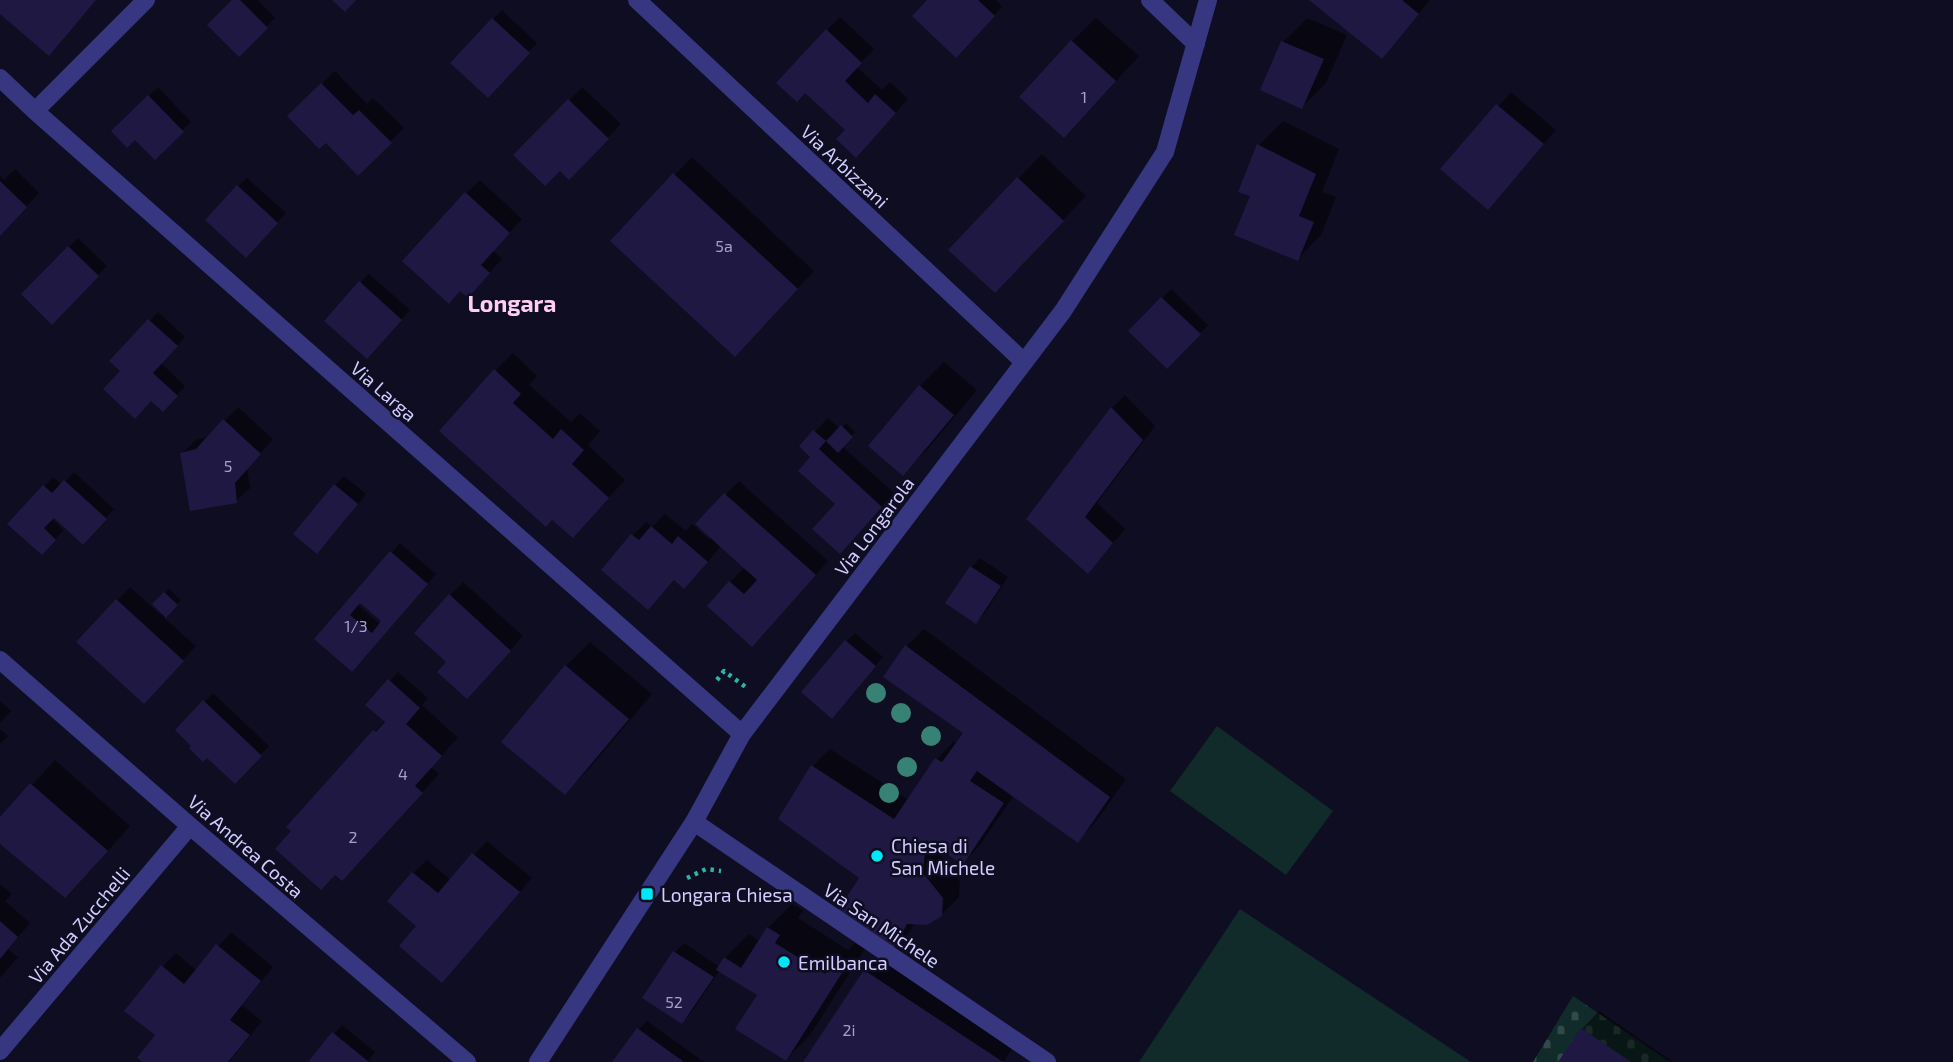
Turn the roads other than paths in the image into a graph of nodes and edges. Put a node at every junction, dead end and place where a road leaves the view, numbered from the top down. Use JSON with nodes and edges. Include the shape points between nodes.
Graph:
{"nodes":[{"id":1,"x":146,"y":0,"type":"edge"},
{"id":2,"x":637,"y":0,"type":"edge"},
{"id":3,"x":1150,"y":0,"type":"edge"},
{"id":4,"x":1208,"y":0,"type":"edge"},
{"id":5,"x":1196,"y":44,"type":"junction"},
{"id":6,"x":0,"y":78,"type":"edge"},
{"id":7,"x":35,"y":111,"type":"junction"},
{"id":8,"x":1024,"y":362,"type":"junction"},
{"id":9,"x":0,"y":660,"type":"edge"},
{"id":10,"x":742,"y":734,"type":"junction"},
{"id":11,"x":694,"y":822,"type":"junction"},
{"id":12,"x":190,"y":826,"type":"junction"},
{"id":13,"x":0,"y":1051,"type":"edge"},
{"id":14,"x":467,"y":1062,"type":"edge"},
{"id":15,"x":538,"y":1062,"type":"edge"},
{"id":16,"x":1047,"y":1062,"type":"edge"}],
"edges":[{"from":1,"to":7,"type":"street"},
{"from":2,"to":8,"type":"street","name":"Via Arbizzani"},
{"from":3,"to":5,"type":"street"},
{"from":4,"to":5,"type":"street","name":"Via Longarola"},
{"from":5,"to":8,"type":"street","name":"Via Longarola","via":[[1165,152],[1063,311]]},
{"from":6,"to":7,"type":"street","name":"Via Larga"},
{"from":7,"to":10,"type":"street","name":"Via Larga"},
{"from":8,"to":10,"type":"street","name":"Via Longarola"},
{"from":9,"to":12,"type":"street","name":"Via Andrea Costa"},
{"from":10,"to":11,"type":"street","name":"Via Longarola"},
{"from":11,"to":15,"type":"street","name":"Via Longarola"},
{"from":11,"to":16,"type":"street","name":"Via San Michele"},
{"from":12,"to":13,"type":"street","name":"Via Ada Zucchelli"},
{"from":12,"to":14,"type":"street","name":"Via Andrea Costa"}]}
